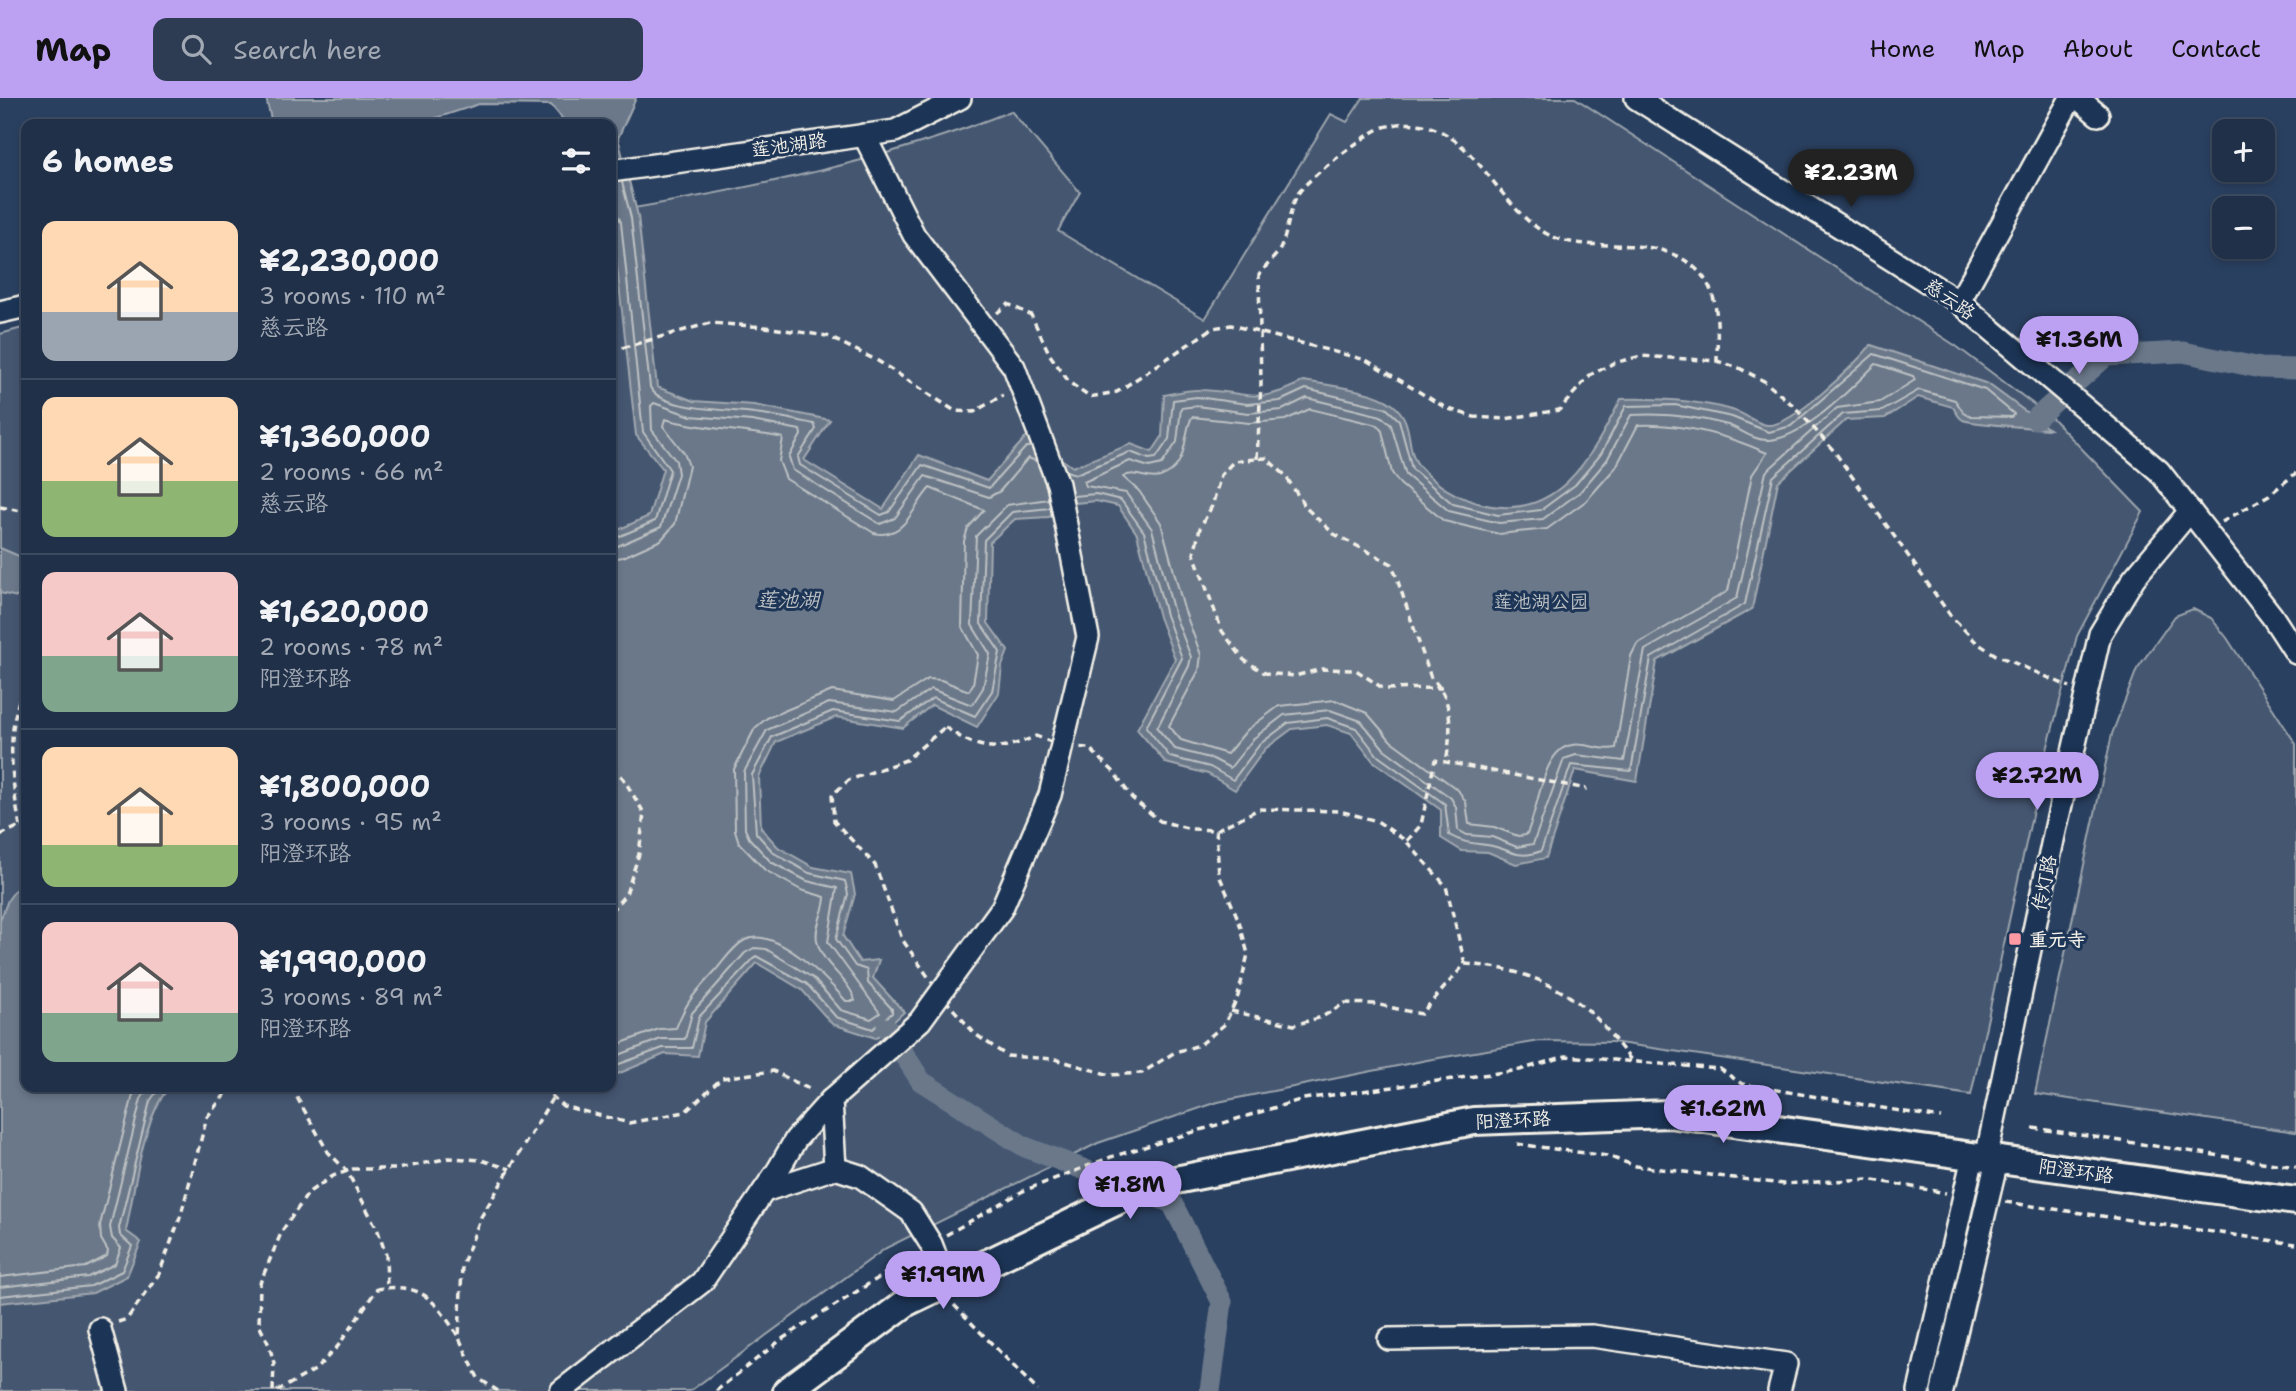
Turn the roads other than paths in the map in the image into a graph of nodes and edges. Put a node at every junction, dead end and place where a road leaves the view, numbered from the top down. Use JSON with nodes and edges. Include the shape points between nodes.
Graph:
{"nodes":[{"id":1,"x":960,"y":98,"type":"edge"},
{"id":2,"x":1636,"y":98,"type":"edge"},
{"id":3,"x":2068,"y":100,"type":"edge"},
{"id":4,"x":2098,"y":115,"type":"dead end"},
{"id":5,"x":864,"y":135,"type":"junction"},
{"id":6,"x":616,"y":170,"type":"edge"},
{"id":7,"x":1959,"y":302,"type":"junction"},
{"id":8,"x":21,"y":307,"type":"edge"},
{"id":9,"x":0,"y":312,"type":"edge"},
{"id":10,"x":2190,"y":511,"type":"junction"},
{"id":11,"x":2296,"y":653,"type":"edge"},
{"id":12,"x":831,"y":1100,"type":"junction"},
{"id":13,"x":1985,"y":1159,"type":"junction"},
{"id":14,"x":835,"y":1168,"type":"junction"},
{"id":15,"x":764,"y":1191,"type":"junction"},
{"id":16,"x":2296,"y":1200,"type":"edge"},
{"id":17,"x":954,"y":1296,"type":"junction"},
{"id":18,"x":100,"y":1329,"type":"road end"},
{"id":19,"x":1389,"y":1339,"type":"dead end"},
{"id":20,"x":117,"y":1391,"type":"edge"},
{"id":21,"x":561,"y":1391,"type":"edge"},
{"id":22,"x":787,"y":1391,"type":"edge"},
{"id":23,"x":1779,"y":1391,"type":"edge"},
{"id":24,"x":1919,"y":1391,"type":"edge"},
{"id":25,"x":1942,"y":1391,"type":"edge"}],
"edges":[{"from":1,"to":5,"type":"street","name":"莲池湖路","via":[[895,131]]},
{"from":2,"to":7,"type":"street","name":"慈云路"},
{"from":3,"to":4,"type":"street"},
{"from":3,"to":7,"type":"street"},
{"from":5,"to":6,"type":"street","name":"莲池湖路"},
{"from":5,"to":12,"type":"street","via":[[914,235],[1013,367],[1058,484],[1088,637],[1050,795],[1002,908],[920,1021]]},
{"from":7,"to":10,"type":"street","name":"慈云路","via":[[2159,471]]},
{"from":8,"to":9,"type":"street"},
{"from":10,"to":11,"type":"street","name":"慈云路"},
{"from":10,"to":13,"type":"street","name":"传灯路","via":[[2134,578],[2100,634]]},
{"from":12,"to":14,"type":"street"},
{"from":12,"to":15,"type":"street","via":[[796,1139]]},
{"from":13,"to":16,"type":"main road","name":"阳澄环路"},
{"from":13,"to":17,"type":"main road","name":"阳澄环路","via":[[1669,1114],[1488,1120],[1150,1185],[1089,1215]]},
{"from":13,"to":24,"type":"street","via":[[1964,1196]]},
{"from":13,"to":25,"type":"street","via":[[1988,1199]]},
{"from":14,"to":15,"type":"street"},
{"from":14,"to":17,"type":"street","via":[[860,1176],[911,1212]]},
{"from":15,"to":21,"type":"street","via":[[702,1282]]},
{"from":17,"to":22,"type":"main road","name":"阳澄环路","via":[[906,1302]]},
{"from":18,"to":20,"type":"street"},
{"from":19,"to":23,"type":"street","via":[[1592,1336],[1786,1364]]}]}
